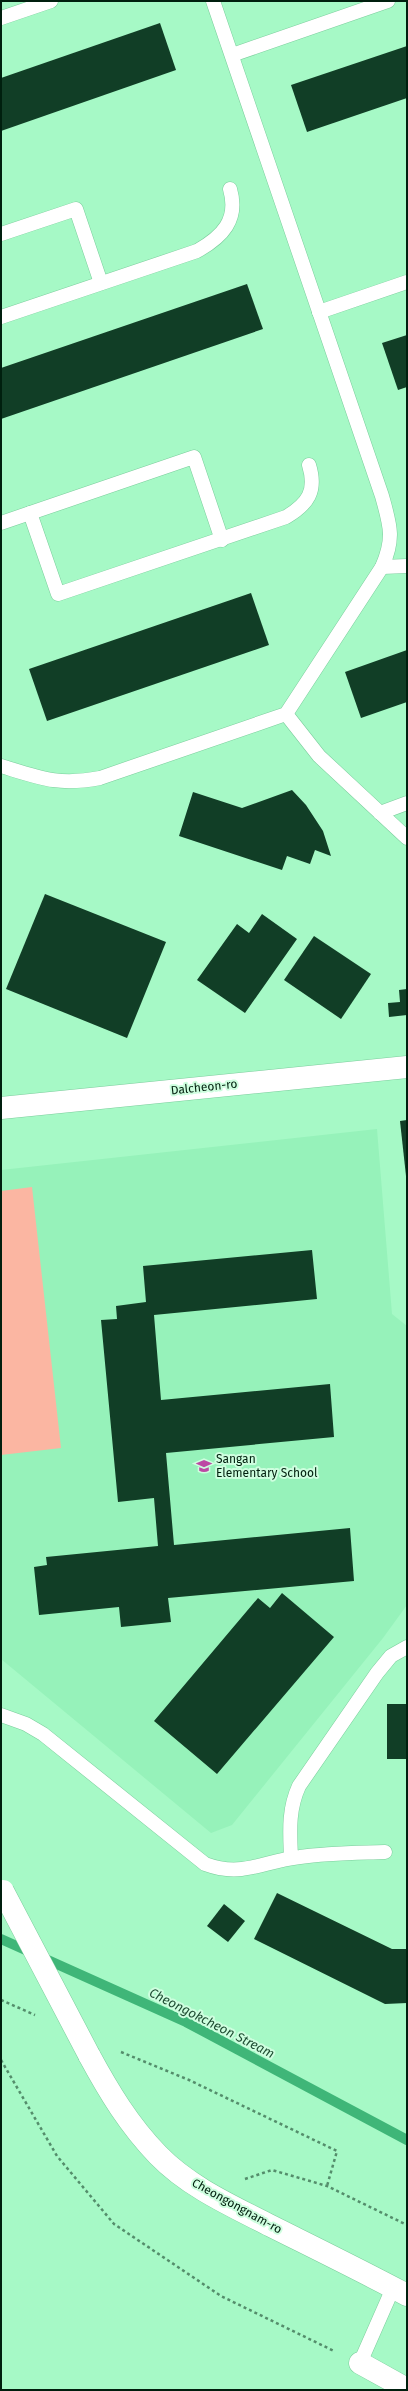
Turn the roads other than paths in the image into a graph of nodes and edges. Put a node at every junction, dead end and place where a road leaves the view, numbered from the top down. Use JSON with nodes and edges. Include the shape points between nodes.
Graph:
{"nodes":[{"id":1,"x":51,"y":1,"type":"edge"},
{"id":2,"x":213,"y":1,"type":"edge"},
{"id":3,"x":388,"y":1,"type":"edge"},
{"id":4,"x":1,"y":18,"type":"edge"},
{"id":5,"x":232,"y":55,"type":"junction"},
{"id":6,"x":230,"y":189,"type":"dead end"},
{"id":7,"x":1,"y":234,"type":"edge"},
{"id":8,"x":407,"y":282,"type":"edge"},
{"id":9,"x":101,"y":283,"type":"junction"},
{"id":10,"x":319,"y":312,"type":"junction"},
{"id":11,"x":1,"y":317,"type":"edge"},
{"id":12,"x":310,"y":465,"type":"dead end"},
{"id":13,"x":30,"y":513,"type":"junction"},
{"id":14,"x":1,"y":523,"type":"edge"},
{"id":15,"x":222,"y":540,"type":"junction"},
{"id":16,"x":407,"y":566,"type":"edge"},
{"id":17,"x":382,"y":567,"type":"junction"},
{"id":18,"x":286,"y":714,"type":"junction"},
{"id":19,"x":1,"y":766,"type":"edge"},
{"id":20,"x":407,"y":803,"type":"edge"},
{"id":21,"x":380,"y":813,"type":"junction"},
{"id":22,"x":407,"y":838,"type":"edge"},
{"id":23,"x":407,"y":1067,"type":"edge"},
{"id":24,"x":1,"y":1108,"type":"edge"},
{"id":25,"x":407,"y":1647,"type":"edge"},
{"id":26,"x":1,"y":1714,"type":"edge"},
{"id":27,"x":385,"y":1852,"type":"dead end"},
{"id":28,"x":291,"y":1858,"type":"junction"},
{"id":29,"x":2,"y":1889,"type":"edge"},
{"id":30,"x":400,"y":2291,"type":"edge"},
{"id":31,"x":360,"y":2363,"type":"joint"},
{"id":32,"x":407,"y":2389,"type":"edge"}],
"edges":[{"from":1,"to":4,"type":"lane"},
{"from":2,"to":5,"type":"lane"},
{"from":3,"to":5,"type":"lane"},
{"from":5,"to":10,"type":"lane"},
{"from":6,"to":9,"type":"lane","via":[[233,200],[232,214],[225,229],[215,241],[197,251]]},
{"from":7,"to":9,"type":"lane","via":[[76,209]]},
{"from":8,"to":10,"type":"lane"},
{"from":9,"to":11,"type":"lane"},
{"from":10,"to":17,"type":"lane","via":[[390,522],[392,539]]},
{"from":12,"to":15,"type":"lane","via":[[314,478],[313,488],[299,510],[267,525]]},
{"from":13,"to":14,"type":"lane"},
{"from":13,"to":15,"type":"lane","via":[[58,594]]},
{"from":13,"to":15,"type":"lane","via":[[194,457]]},
{"from":16,"to":17,"type":"lane"},
{"from":17,"to":18,"type":"lane"},
{"from":18,"to":19,"type":"lane","via":[[86,781],[58,782]]},
{"from":18,"to":21,"type":"lane","via":[[318,756]]},
{"from":20,"to":21,"type":"lane"},
{"from":21,"to":22,"type":"lane"},
{"from":23,"to":24,"type":"street","name":"Dalcheon-ro"},
{"from":25,"to":28,"type":"lane","via":[[391,1656],[377,1673],[299,1786],[292,1802]]},
{"from":26,"to":28,"type":"lane","via":[[43,1734],[204,1864],[222,1870],[242,1870]]},
{"from":27,"to":28,"type":"lane","via":[[320,1854]]},
{"from":29,"to":30,"type":"street","name":"Cheongongnam-ro","bridge":true,"via":[[107,2089],[128,2123],[159,2156],[191,2182],[208,2192]]},
{"from":30,"to":31,"type":"lane"},
{"from":31,"to":32,"type":"street"}]}
